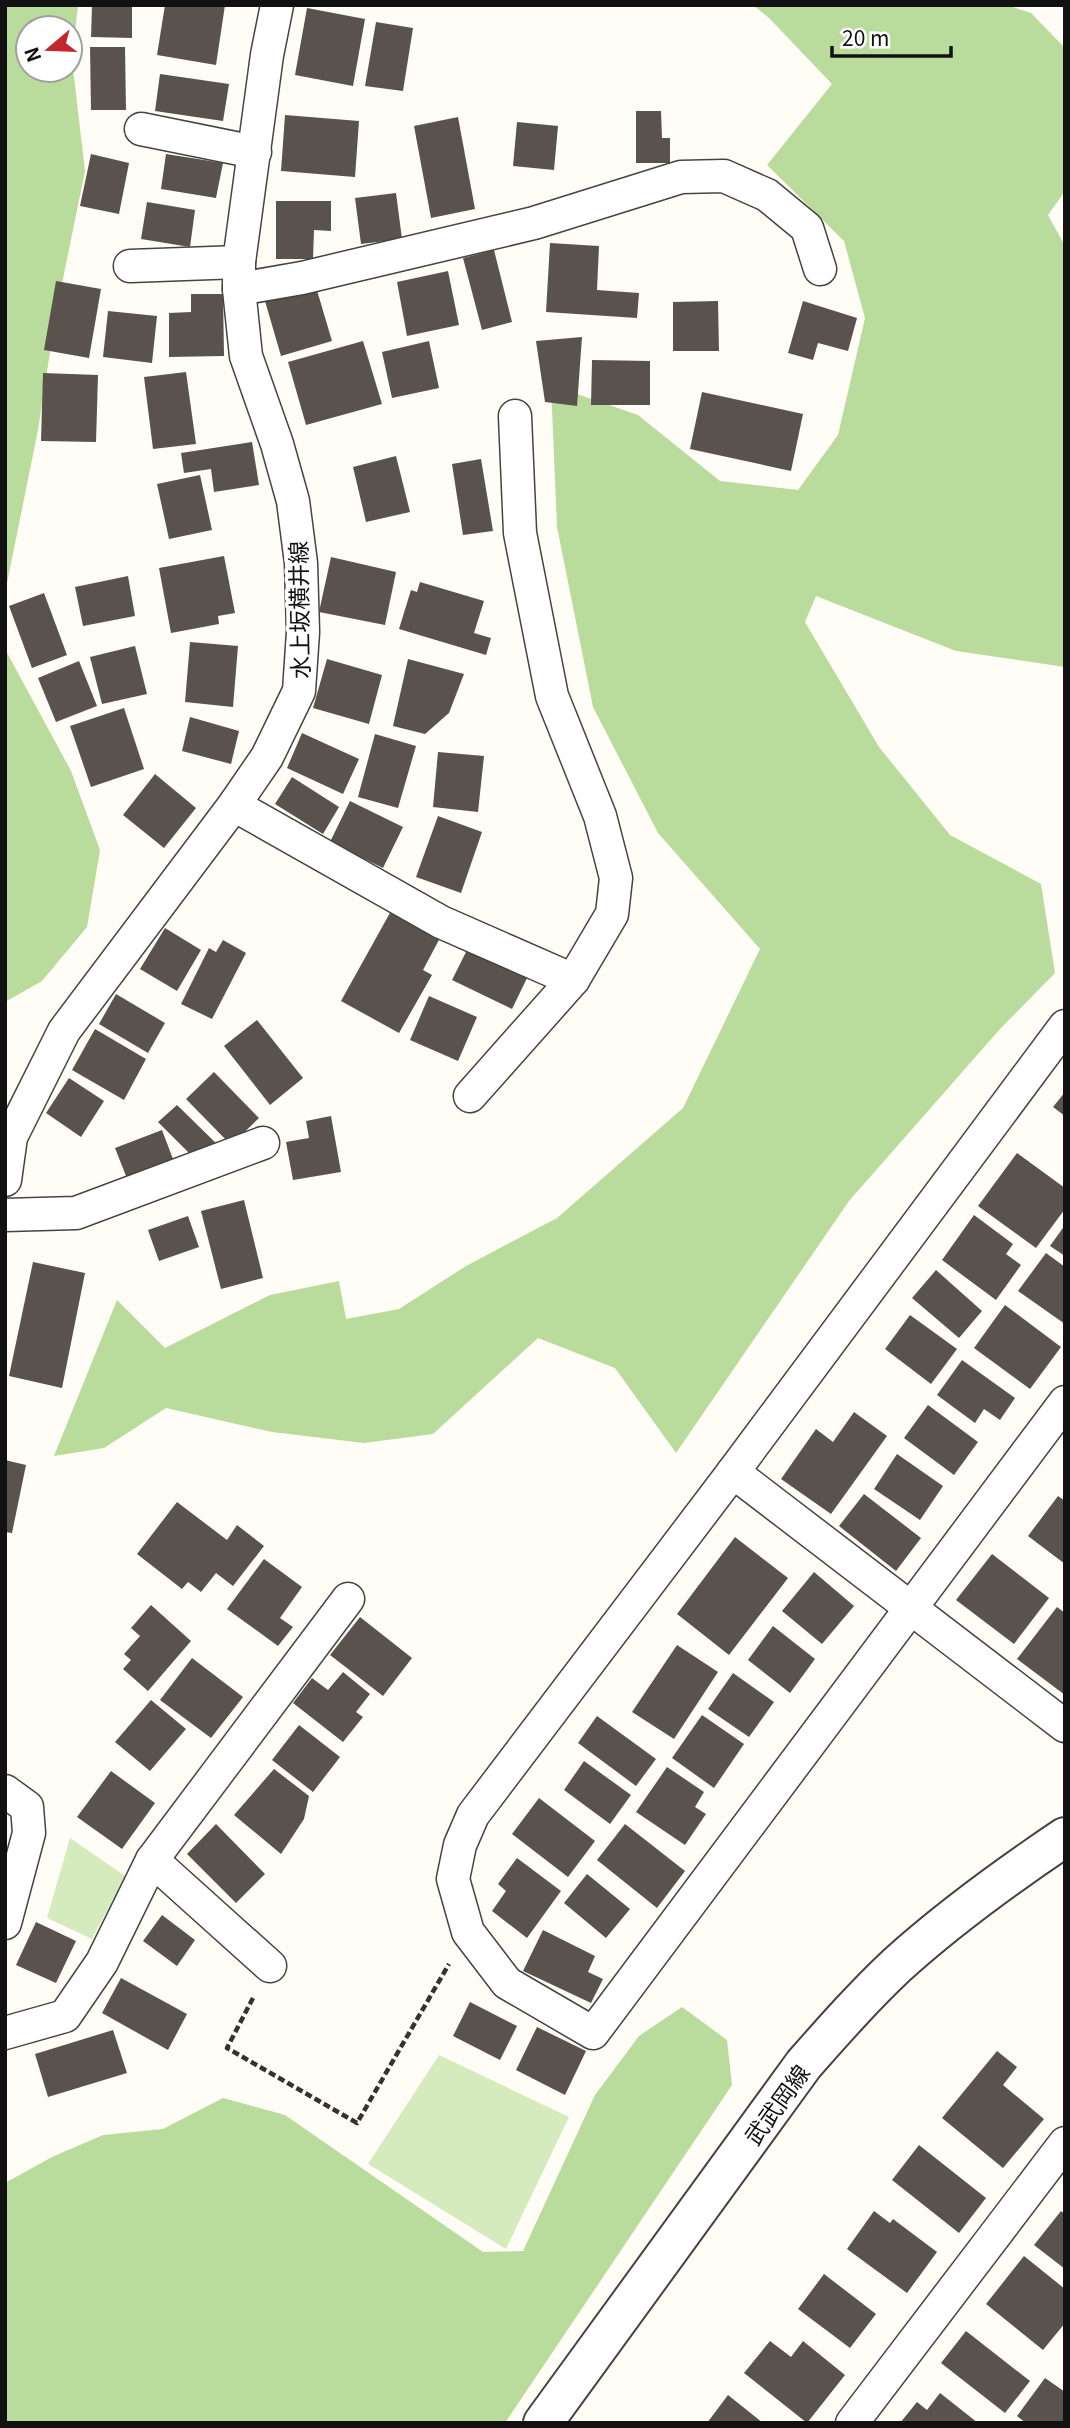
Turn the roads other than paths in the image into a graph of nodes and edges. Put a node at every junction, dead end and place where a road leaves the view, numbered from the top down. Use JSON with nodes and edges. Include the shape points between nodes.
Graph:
{"nodes":[{"id":1,"x":277,"y":5,"type":"edge"},
{"id":2,"x":141,"y":130,"type":"dead end"},
{"id":3,"x":255,"y":152,"type":"junction"},
{"id":4,"x":130,"y":266,"type":"dead end"},
{"id":5,"x":820,"y":269,"type":"dead end"},
{"id":6,"x":239,"y":276,"type":"junction"},
{"id":7,"x":515,"y":416,"type":"dead end"},
{"id":8,"x":234,"y":805,"type":"junction"},
{"id":9,"x":573,"y":980,"type":"junction"},
{"id":10,"x":1065,"y":1026,"type":"edge"},
{"id":11,"x":470,"y":1096,"type":"dead end"},
{"id":12,"x":263,"y":1143,"type":"dead end"},
{"id":13,"x":5,"y":1180,"type":"edge"},
{"id":14,"x":5,"y":1214,"type":"edge"},
{"id":15,"x":1065,"y":1402,"type":"edge"},
{"id":16,"x":733,"y":1472,"type":"junction"},
{"id":17,"x":348,"y":1600,"type":"dead end"},
{"id":18,"x":910,"y":1608,"type":"junction"},
{"id":19,"x":1065,"y":1726,"type":"edge"},
{"id":20,"x":5,"y":1791,"type":"edge"},
{"id":21,"x":1065,"y":1837,"type":"edge"},
{"id":22,"x":152,"y":1860,"type":"junction"},
{"id":23,"x":5,"y":1923,"type":"edge"},
{"id":24,"x":270,"y":1966,"type":"road end"},
{"id":25,"x":5,"y":2033,"type":"edge"},
{"id":26,"x":1065,"y":2143,"type":"edge"},
{"id":27,"x":543,"y":2423,"type":"edge"},
{"id":28,"x":852,"y":2423,"type":"edge"}],
"edges":[{"from":1,"to":3,"type":"street","name":"水上坂横井線"},
{"from":2,"to":3,"type":"street"},
{"from":3,"to":6,"type":"street","name":"水上坂横井線"},
{"from":4,"to":6,"type":"street"},
{"from":5,"to":6,"type":"street","via":[[807,228],[767,195],[724,176],[681,177],[534,223],[302,278]]},
{"from":6,"to":8,"type":"street","name":"水上坂横井線","via":[[246,356],[293,501],[303,632],[299,691],[267,757]]},
{"from":7,"to":9,"type":"street","via":[[520,533],[552,696],[600,816],[615,878],[612,914]]},
{"from":8,"to":9,"type":"street","via":[[441,922]]},
{"from":8,"to":13,"type":"street","name":"水上坂横井線","via":[[64,1031],[11,1137]]},
{"from":9,"to":11,"type":"street"},
{"from":10,"to":16,"type":"street"},
{"from":12,"to":14,"type":"street","via":[[76,1213]]},
{"from":15,"to":18,"type":"street"},
{"from":16,"to":18,"type":"street"},
{"from":16,"to":18,"type":"street","via":[[472,1815],[453,1879],[468,1932],[507,1983],[593,2033]]},
{"from":17,"to":22,"type":"street"},
{"from":18,"to":19,"type":"street"},
{"from":20,"to":23,"type":"street","via":[[27,1807],[29,1833]]},
{"from":21,"to":27,"type":"street","name":"武武岡線","via":[[898,1965],[813,2053]]},
{"from":22,"to":24,"type":"street"},
{"from":22,"to":25,"type":"street","via":[[102,1962],[65,2016]]},
{"from":26,"to":28,"type":"street"}]}
